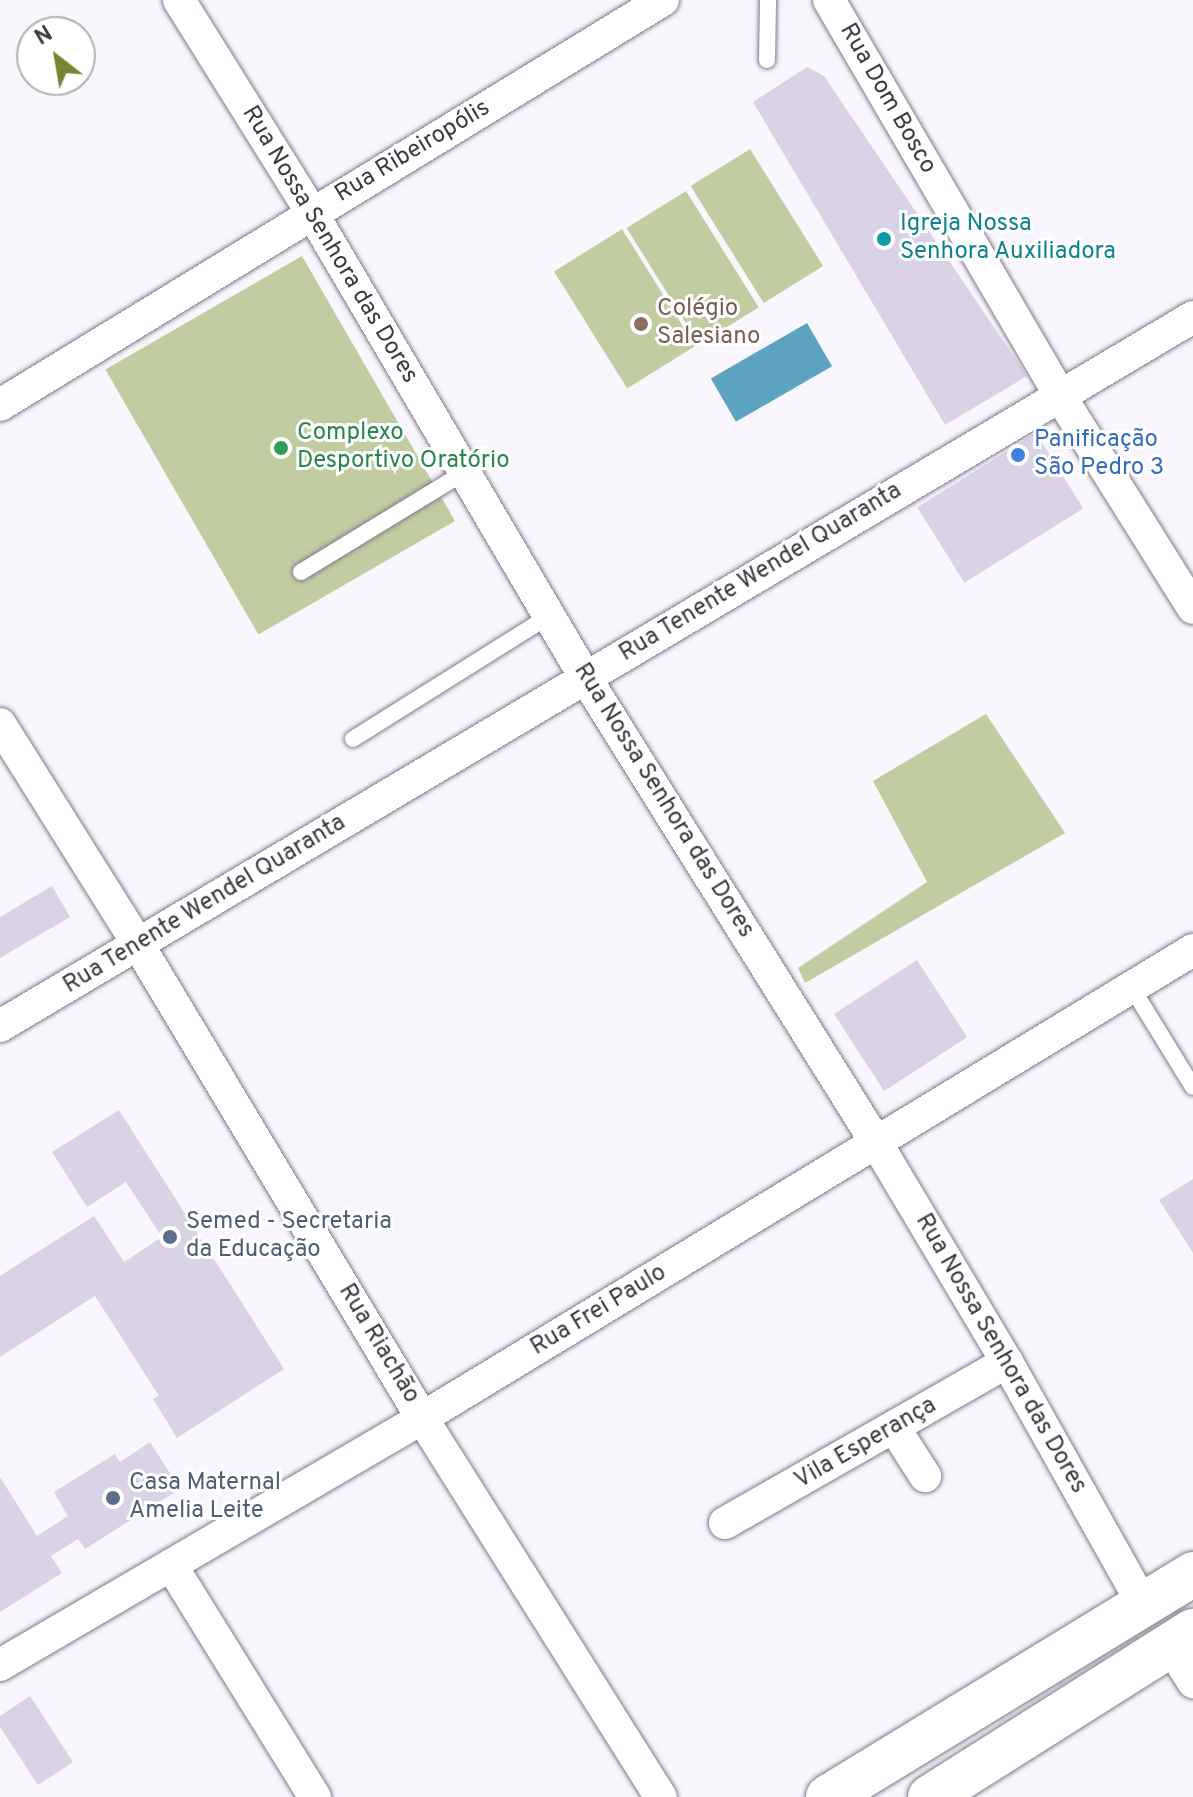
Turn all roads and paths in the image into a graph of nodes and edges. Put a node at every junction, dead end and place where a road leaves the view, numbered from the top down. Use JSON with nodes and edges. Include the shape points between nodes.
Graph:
{"nodes":[{"id":1,"x":179,"y":0,"type":"edge"},
{"id":2,"x":663,"y":0,"type":"edge"},
{"id":3,"x":768,"y":0,"type":"edge"},
{"id":4,"x":829,"y":0,"type":"edge"},
{"id":5,"x":767,"y":60,"type":"dead end"},
{"id":6,"x":312,"y":213,"type":"junction"},
{"id":7,"x":1193,"y":317,"type":"edge"},
{"id":8,"x":1060,"y":396,"type":"junction"},
{"id":9,"x":0,"y":405,"type":"edge"},
{"id":10,"x":465,"y":472,"type":"junction"},
{"id":11,"x":301,"y":572,"type":"dead end"},
{"id":12,"x":1193,"y":608,"type":"edge"},
{"id":13,"x":549,"y":616,"type":"junction"},
{"id":14,"x":585,"y":677,"type":"junction"},
{"id":15,"x":0,"y":724,"type":"edge"},
{"id":16,"x":353,"y":739,"type":"dead end"},
{"id":17,"x":139,"y":946,"type":"junction"},
{"id":18,"x":1193,"y":950,"type":"edge"},
{"id":19,"x":1132,"y":988,"type":"junction"},
{"id":20,"x":0,"y":1026,"type":"edge"},
{"id":21,"x":1193,"y":1087,"type":"edge"},
{"id":22,"x":877,"y":1144,"type":"junction"},
{"id":23,"x":1007,"y":1362,"type":"junction"},
{"id":24,"x":422,"y":1418,"type":"junction"},
{"id":25,"x":895,"y":1429,"type":"junction"},
{"id":26,"x":925,"y":1476,"type":"dead end"},
{"id":27,"x":725,"y":1523,"type":"dead end"},
{"id":28,"x":171,"y":1565,"type":"junction"},
{"id":29,"x":1193,"y":1574,"type":"edge"},
{"id":30,"x":1143,"y":1604,"type":"junction"},
{"id":31,"x":1181,"y":1638,"type":"edge"},
{"id":32,"x":0,"y":1665,"type":"edge"},
{"id":33,"x":1193,"y":1682,"type":"edge"},
{"id":34,"x":856,"y":1790,"type":"edge"},
{"id":35,"x":315,"y":1797,"type":"edge"},
{"id":36,"x":661,"y":1797,"type":"edge"},
{"id":37,"x":930,"y":1797,"type":"edge"}],
"edges":[{"from":1,"to":6,"type":"street","name":"Rua Nossa Senhora das Dores"},
{"from":2,"to":6,"type":"street","name":"Rua Ribeiropólis"},
{"from":3,"to":5,"type":"lane"},
{"from":4,"to":8,"type":"street","name":"Rua Dom Bosco"},
{"from":6,"to":9,"type":"street","name":"Rua Ribeiropólis"},
{"from":6,"to":10,"type":"street","name":"Rua Nossa Senhora das Dores"},
{"from":7,"to":8,"type":"street","name":"Rua Tenente Wendel Quaranta"},
{"from":8,"to":12,"type":"street","name":"Rua Dom Bosco"},
{"from":8,"to":14,"type":"street","name":"Rua Tenente Wendel Quaranta"},
{"from":10,"to":11,"type":"lane"},
{"from":10,"to":13,"type":"street","name":"Rua Nossa Senhora das Dores"},
{"from":13,"to":14,"type":"street","name":"Rua Nossa Senhora das Dores"},
{"from":13,"to":16,"type":"lane"},
{"from":14,"to":17,"type":"street","name":"Rua Tenente Wendel Quaranta"},
{"from":14,"to":22,"type":"street","name":"Rua Nossa Senhora das Dores"},
{"from":15,"to":17,"type":"street","name":"Rua Riachão"},
{"from":17,"to":20,"type":"street","name":"Rua Tenente Wendel Quaranta"},
{"from":17,"to":24,"type":"street","name":"Rua Riachão"},
{"from":18,"to":19,"type":"street","name":"Rua Frei Paulo"},
{"from":19,"to":21,"type":"lane"},
{"from":19,"to":22,"type":"street","name":"Rua Frei Paulo"},
{"from":22,"to":23,"type":"street","name":"Rua Nossa Senhora das Dores"},
{"from":22,"to":24,"type":"street","name":"Rua Frei Paulo"},
{"from":23,"to":25,"type":"street","name":"Vila Esperança"},
{"from":23,"to":30,"type":"street","name":"Rua Nossa Senhora das Dores"},
{"from":24,"to":28,"type":"street","name":"Rua Frei Paulo"},
{"from":24,"to":36,"type":"street","name":"Rua Riachão"},
{"from":25,"to":26,"type":"street"},
{"from":25,"to":27,"type":"street","name":"Vila Esperança"},
{"from":28,"to":32,"type":"street","name":"Rua Frei Paulo"},
{"from":28,"to":35,"type":"street"},
{"from":29,"to":30,"type":"main road"},
{"from":30,"to":34,"type":"main road"},
{"from":31,"to":33,"type":"street"},
{"from":31,"to":37,"type":"main road"}]}
